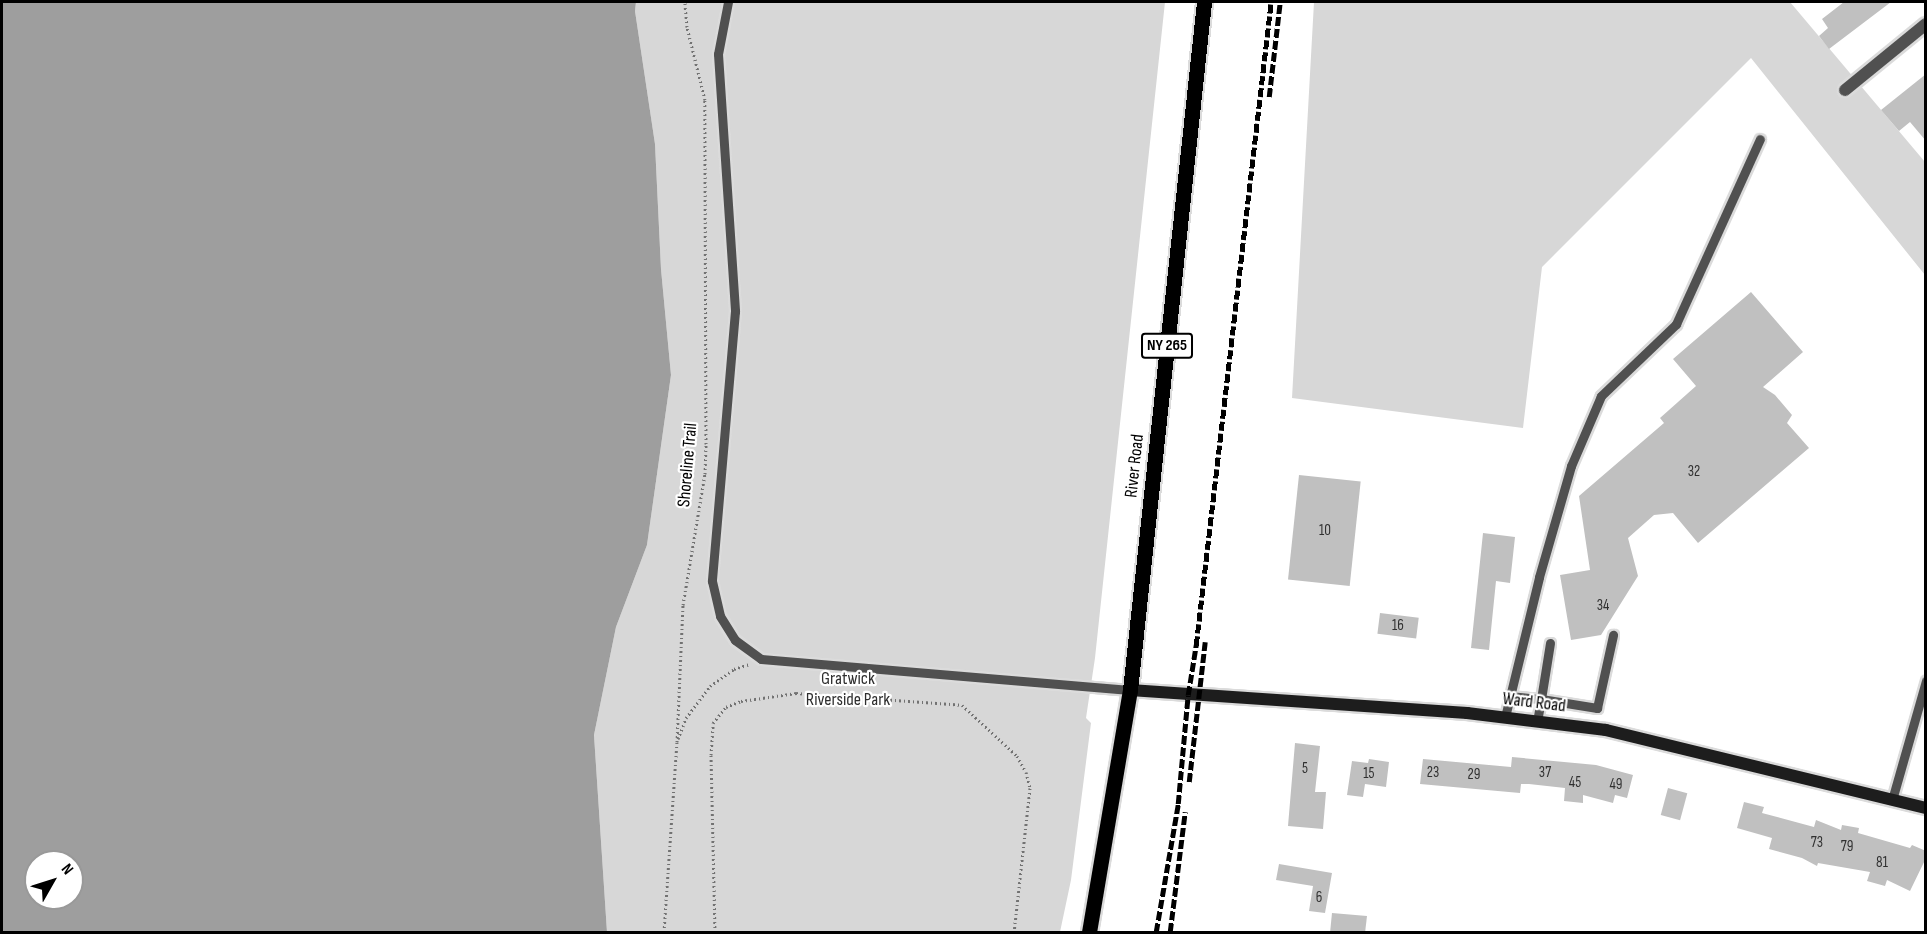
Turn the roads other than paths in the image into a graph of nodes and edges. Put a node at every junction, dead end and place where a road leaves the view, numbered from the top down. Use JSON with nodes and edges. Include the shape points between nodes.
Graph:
{"nodes":[{"id":1,"x":728,"y":2,"type":"edge"},
{"id":2,"x":1204,"y":2,"type":"edge"},
{"id":3,"x":1926,"y":24,"type":"edge"},
{"id":4,"x":1845,"y":90,"type":"dead end"},
{"id":5,"x":1760,"y":139,"type":"dead end"},
{"id":6,"x":1613,"y":635,"type":"dead end"},
{"id":7,"x":1550,"y":643,"type":"dead end"},
{"id":8,"x":1926,"y":681,"type":"edge"},
{"id":9,"x":1130,"y":690,"type":"junction"},
{"id":10,"x":1510,"y":696,"type":"junction"},
{"id":11,"x":1541,"y":699,"type":"junction"},
{"id":12,"x":1597,"y":708,"type":"junction"},
{"id":13,"x":1505,"y":717,"type":"junction"},
{"id":14,"x":1537,"y":721,"type":"junction"},
{"id":15,"x":1593,"y":728,"type":"junction"},
{"id":16,"x":1892,"y":800,"type":"junction"},
{"id":17,"x":1926,"y":808,"type":"edge"},
{"id":18,"x":1089,"y":933,"type":"edge"}],
"edges":[{"from":1,"to":9,"type":"lane","via":[[718,54],[735,311],[712,581],[720,616],[735,640],[761,659]]},
{"from":2,"to":9,"type":"main road","name":"River Road","number":"NY 265"},
{"from":3,"to":4,"type":"street"},
{"from":5,"to":10,"type":"lane","via":[[1676,324],[1601,396],[1571,466]]},
{"from":6,"to":12,"type":"lane"},
{"from":7,"to":11,"type":"lane"},
{"from":8,"to":16,"type":"lane"},
{"from":9,"to":13,"type":"main road","name":"Ward Road"},
{"from":9,"to":18,"type":"main road","name":"River Road","number":"NY 265"},
{"from":10,"to":11,"type":"lane"},
{"from":10,"to":13,"type":"lane"},
{"from":11,"to":12,"type":"lane"},
{"from":11,"to":14,"type":"lane"},
{"from":12,"to":15,"type":"lane"},
{"from":13,"to":14,"type":"main road","name":"Ward Road"},
{"from":14,"to":15,"type":"main road","name":"Ward Road"},
{"from":15,"to":16,"type":"main road","name":"Ward Road"},
{"from":16,"to":17,"type":"main road","name":"Ward Road"}]}
